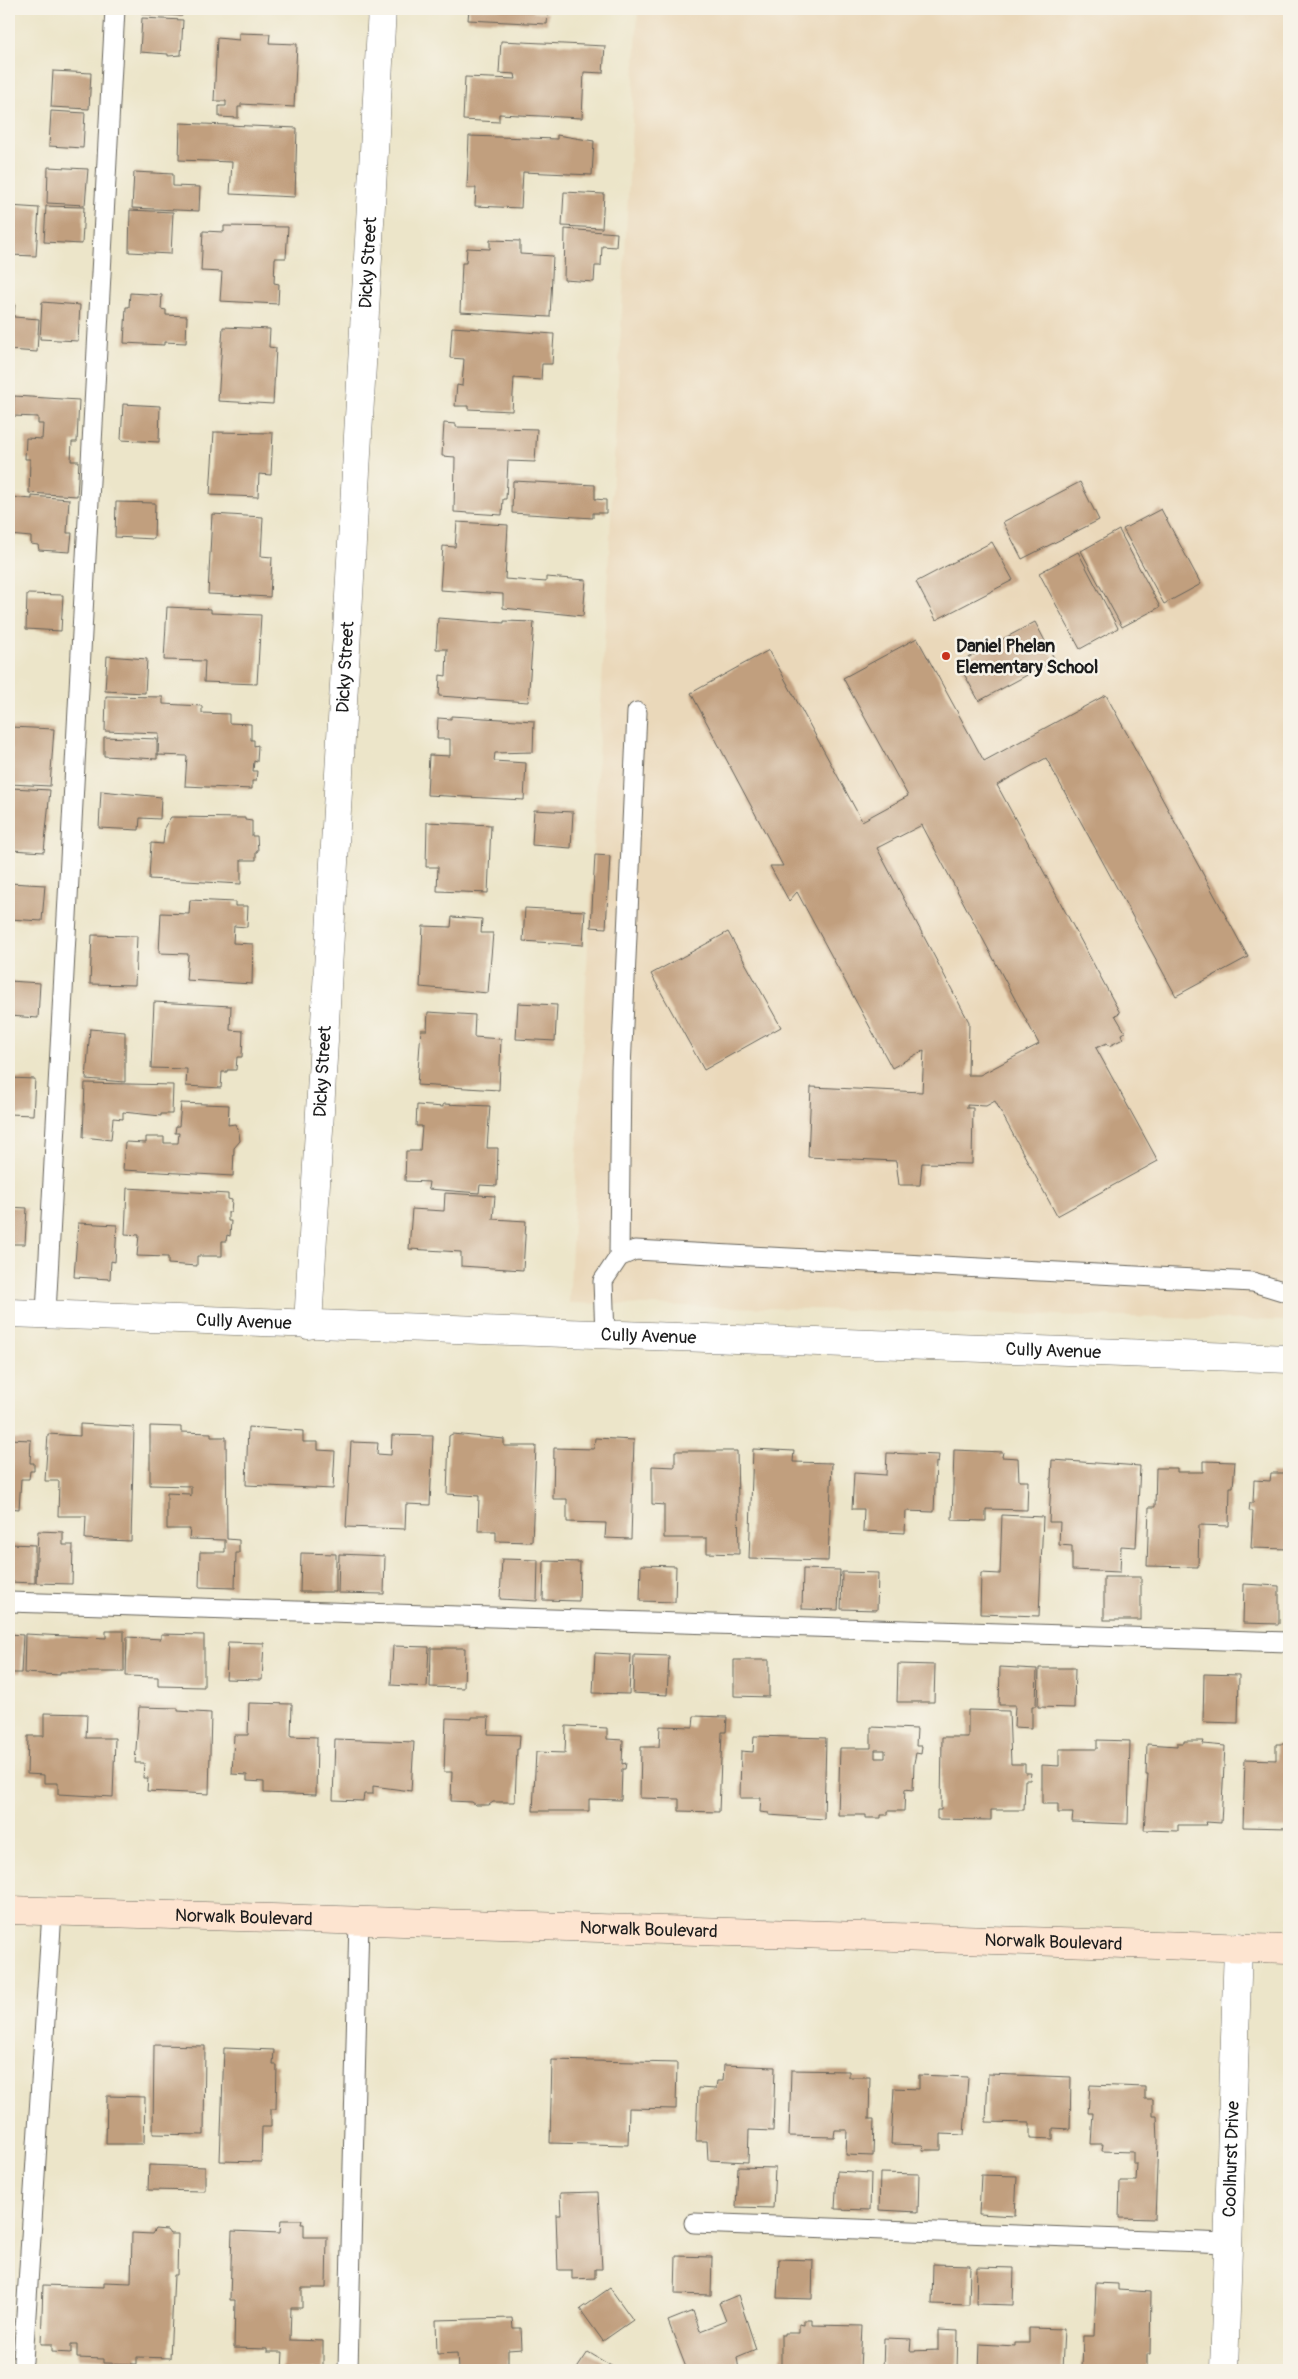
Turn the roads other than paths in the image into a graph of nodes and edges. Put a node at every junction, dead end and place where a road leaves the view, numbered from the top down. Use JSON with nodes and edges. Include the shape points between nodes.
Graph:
{"nodes":[{"id":1,"x":115,"y":9,"type":"edge"},
{"id":2,"x":382,"y":9,"type":"edge"},
{"id":3,"x":637,"y":712,"type":"dead end"},
{"id":4,"x":619,"y":1257,"type":"junction"},
{"id":5,"x":1289,"y":1293,"type":"edge"},
{"id":6,"x":9,"y":1313,"type":"edge"},
{"id":7,"x":46,"y":1313,"type":"junction"},
{"id":8,"x":308,"y":1325,"type":"junction"},
{"id":9,"x":605,"y":1335,"type":"junction"},
{"id":10,"x":1289,"y":1359,"type":"edge"},
{"id":11,"x":9,"y":1602,"type":"edge"},
{"id":12,"x":1289,"y":1642,"type":"edge"},
{"id":13,"x":9,"y":1910,"type":"edge"},
{"id":14,"x":52,"y":1912,"type":"junction"},
{"id":15,"x":359,"y":1920,"type":"junction"},
{"id":16,"x":1238,"y":1947,"type":"junction"},
{"id":17,"x":1289,"y":1949,"type":"edge"},
{"id":18,"x":694,"y":2223,"type":"dead end"},
{"id":19,"x":1228,"y":2243,"type":"junction"},
{"id":20,"x":23,"y":2361,"type":"dead end"},
{"id":21,"x":348,"y":2370,"type":"edge"},
{"id":22,"x":1224,"y":2370,"type":"edge"}],
"edges":[{"from":1,"to":7,"type":"lane"},
{"from":2,"to":8,"type":"street","name":"Dicky Street"},
{"from":3,"to":4,"type":"lane","via":[[620,1069]]},
{"from":4,"to":5,"type":"lane","via":[[635,1250],[1243,1281]]},
{"from":4,"to":9,"type":"lane","via":[[603,1281]]},
{"from":6,"to":7,"type":"street","name":"Cully Avenue"},
{"from":7,"to":8,"type":"street","name":"Cully Avenue"},
{"from":8,"to":9,"type":"street","name":"Cully Avenue"},
{"from":9,"to":10,"type":"street","name":"Cully Avenue"},
{"from":11,"to":12,"type":"lane"},
{"from":13,"to":14,"type":"main road","name":"Norwalk Boulevard"},
{"from":14,"to":15,"type":"main road","name":"Norwalk Boulevard"},
{"from":14,"to":20,"type":"lane"},
{"from":15,"to":16,"type":"main road","name":"Norwalk Boulevard"},
{"from":15,"to":21,"type":"lane"},
{"from":16,"to":17,"type":"main road","name":"Norwalk Boulevard"},
{"from":16,"to":19,"type":"street","name":"Coolhurst Drive"},
{"from":18,"to":19,"type":"lane"},
{"from":19,"to":22,"type":"street","name":"Coolhurst Drive"}]}
